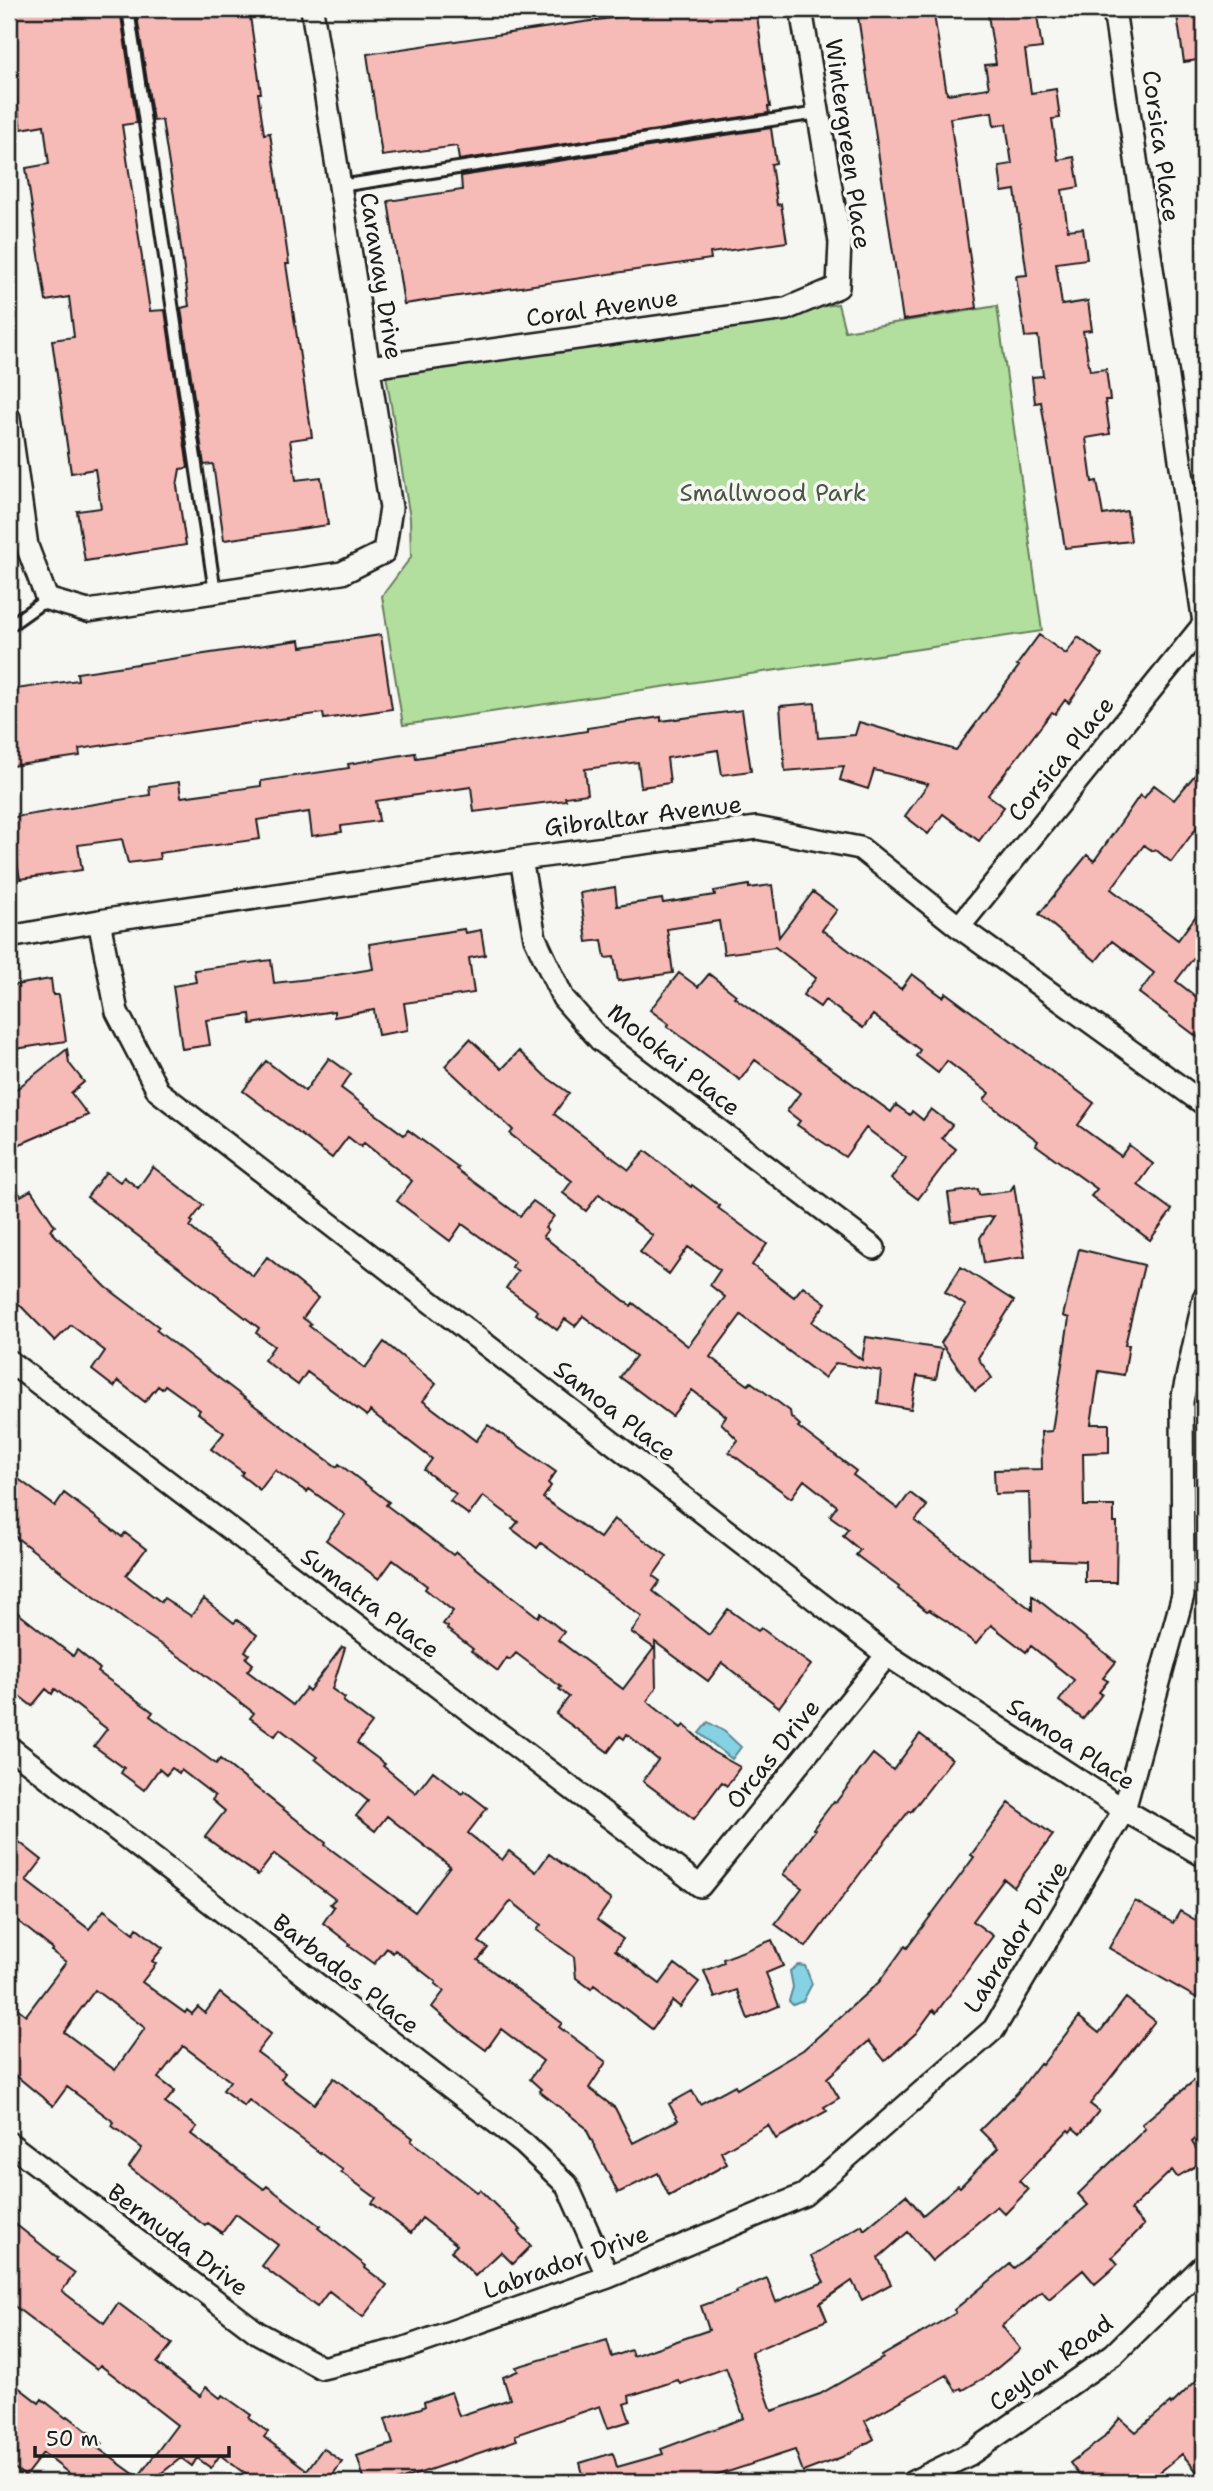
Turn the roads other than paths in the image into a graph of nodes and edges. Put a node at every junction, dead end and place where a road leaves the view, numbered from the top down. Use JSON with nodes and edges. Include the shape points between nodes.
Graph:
{"nodes":[{"id":1,"x":128,"y":9,"type":"edge"},
{"id":2,"x":312,"y":9,"type":"edge"},
{"id":3,"x":801,"y":9,"type":"edge"},
{"id":4,"x":1114,"y":9,"type":"edge"},
{"id":5,"x":818,"y":113,"type":"junction"},
{"id":6,"x":340,"y":186,"type":"junction"},
{"id":7,"x":838,"y":287,"type":"joint"},
{"id":8,"x":369,"y":367,"type":"junction"},
{"id":9,"x":9,"y":418,"type":"edge"},
{"id":10,"x":215,"y":592,"type":"junction"},
{"id":11,"x":47,"y":599,"type":"junction"},
{"id":12,"x":1204,"y":623,"type":"edge"},
{"id":13,"x":9,"y":626,"type":"edge"},
{"id":14,"x":521,"y":859,"type":"junction"},
{"id":15,"x":99,"y":921,"type":"junction"},
{"id":16,"x":959,"y":927,"type":"junction"},
{"id":17,"x":9,"y":937,"type":"edge"},
{"id":18,"x":1204,"y":1104,"type":"edge"},
{"id":19,"x":874,"y":1248,"type":"dead end"},
{"id":20,"x":1204,"y":1298,"type":"edge"},
{"id":21,"x":9,"y":1361,"type":"edge"},
{"id":22,"x":887,"y":1655,"type":"junction"},
{"id":23,"x":9,"y":1747,"type":"edge"},
{"id":24,"x":1124,"y":1810,"type":"junction"},
{"id":25,"x":1204,"y":1856,"type":"edge"},
{"id":26,"x":700,"y":1886,"type":"joint"},
{"id":27,"x":9,"y":2143,"type":"edge"},
{"id":28,"x":1204,"y":2265,"type":"edge"},
{"id":29,"x":608,"y":2277,"type":"junction"},
{"id":30,"x":322,"y":2368,"type":"joint"},
{"id":31,"x":913,"y":2482,"type":"edge"}],
"edges":[{"from":1,"to":10,"type":"lane"},
{"from":2,"to":6,"type":"street","name":"Caraway Drive"},
{"from":3,"to":5,"type":"street","name":"Wintergreen Place"},
{"from":4,"to":12,"type":"street","name":"Corsica Place"},
{"from":5,"to":6,"type":"lane"},
{"from":5,"to":7,"type":"street","name":"Wintergreen Place","via":[[840,242]]},
{"from":6,"to":8,"type":"street","name":"Caraway Drive"},
{"from":7,"to":8,"type":"street","name":"Coral Avenue","via":[[786,309]]},
{"from":8,"to":10,"type":"street","name":"Caraway Drive","via":[[391,508],[384,552],[342,573]]},
{"from":9,"to":11,"type":"street","via":[[27,546]]},
{"from":10,"to":11,"type":"street","via":[[88,611]]},
{"from":11,"to":13,"type":"lane"},
{"from":12,"to":16,"type":"street","name":"Corsica Place"},
{"from":14,"to":15,"type":"street","name":"Gibraltar Avenue"},
{"from":14,"to":16,"type":"street","name":"Gibraltar Avenue","via":[[757,828],[860,848]]},
{"from":14,"to":19,"type":"street","name":"Molokai Place","via":[[536,938],[563,998],[600,1040]]},
{"from":15,"to":17,"type":"street","name":"Gibraltar Avenue"},
{"from":15,"to":22,"type":"street","name":"Samoa Place","via":[[117,1012],[158,1091]]},
{"from":16,"to":18,"type":"street","name":"Gibraltar Avenue"},
{"from":20,"to":24,"type":"street","name":"Labrador Drive","via":[[1182,1401],[1182,1595]]},
{"from":21,"to":26,"type":"street","name":"Sumatra Place"},
{"from":22,"to":24,"type":"street","name":"Samoa Place"},
{"from":22,"to":26,"type":"street","name":"Orcas Drive"},
{"from":23,"to":29,"type":"street","name":"Barbados Place","via":[[524,2144],[567,2185]]},
{"from":24,"to":25,"type":"street","name":"Samoa Place"},
{"from":24,"to":29,"type":"street","name":"Labrador Drive","via":[[994,2029],[804,2195]]},
{"from":27,"to":30,"type":"street","name":"Bermuda Drive","via":[[258,2333]]},
{"from":28,"to":31,"type":"street","name":"Ceylon Road","via":[[1114,2354],[970,2454]]},
{"from":29,"to":30,"type":"street","name":"Labrador Drive","via":[[402,2349]]}]}
